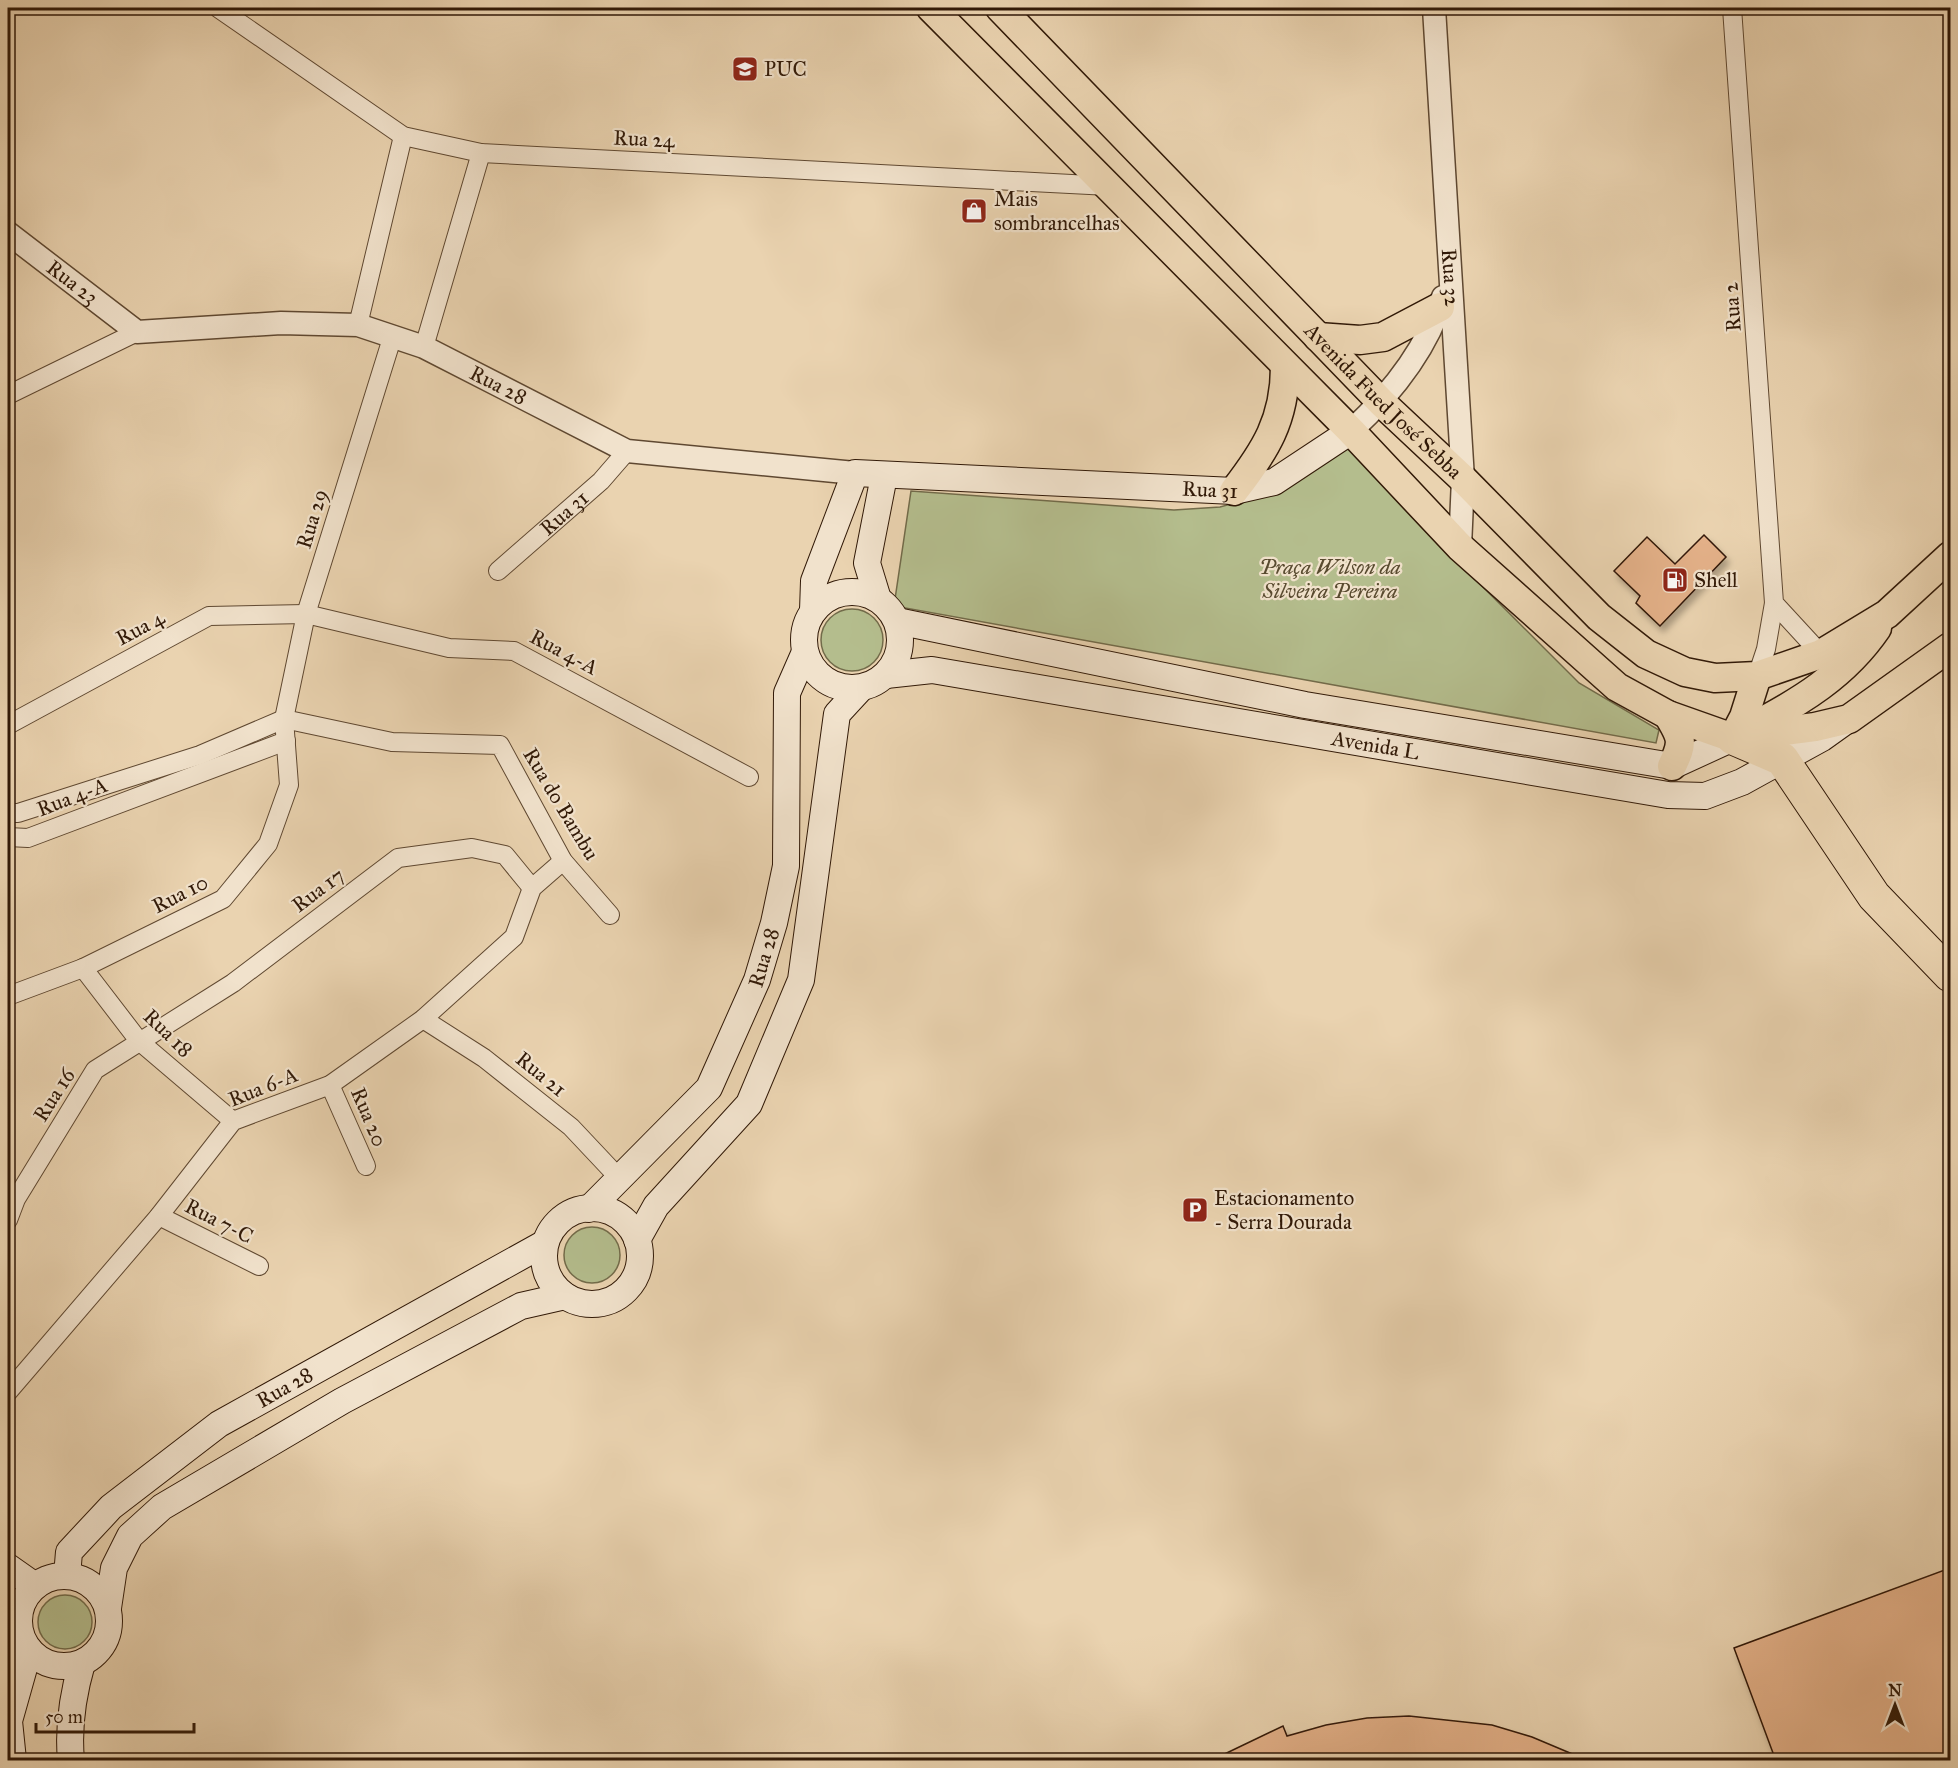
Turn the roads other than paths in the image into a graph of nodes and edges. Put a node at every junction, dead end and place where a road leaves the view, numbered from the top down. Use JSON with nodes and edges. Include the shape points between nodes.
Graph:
{"nodes":[{"id":1,"x":218,"y":8,"type":"edge"},
{"id":2,"x":931,"y":8,"type":"edge"},
{"id":3,"x":1000,"y":8,"type":"edge"},
{"id":4,"x":1732,"y":8,"type":"edge"},
{"id":5,"x":1431,"y":12,"type":"edge"},
{"id":6,"x":403,"y":136,"type":"junction"},
{"id":7,"x":481,"y":153,"type":"junction"},
{"id":8,"x":1110,"y":186,"type":"junction"},
{"id":9,"x":8,"y":233,"type":"edge"},
{"id":10,"x":1452,"y":267,"type":"junction"},
{"id":11,"x":1440,"y":307,"type":"junction"},
{"id":12,"x":358,"y":325,"type":"junction"},
{"id":13,"x":137,"y":332,"type":"junction"},
{"id":14,"x":393,"y":335,"type":"junction"},
{"id":15,"x":1317,"y":337,"type":"junction"},
{"id":16,"x":424,"y":347,"type":"junction"},
{"id":17,"x":1285,"y":367,"type":"junction"},
{"id":18,"x":8,"y":395,"type":"edge"},
{"id":19,"x":1382,"y":403,"type":"junction"},
{"id":20,"x":1352,"y":432,"type":"junction"},
{"id":21,"x":627,"y":451,"type":"junction"},
{"id":22,"x":855,"y":473,"type":"junction"},
{"id":23,"x":884,"y":476,"type":"junction"},
{"id":24,"x":1463,"y":478,"type":"junction"},
{"id":25,"x":1234,"y":491,"type":"junction"},
{"id":26,"x":1460,"y":547,"type":"junction"},
{"id":27,"x":1950,"y":556,"type":"edge"},
{"id":28,"x":498,"y":571,"type":"dead end"},
{"id":29,"x":878,"y":599,"type":"junction"},
{"id":30,"x":1774,"y":603,"type":"junction"},
{"id":31,"x":813,"y":611,"type":"junction"},
{"id":32,"x":306,"y":614,"type":"junction"},
{"id":33,"x":1887,"y":614,"type":"junction"},
{"id":34,"x":897,"y":621,"type":"junction"},
{"id":35,"x":1950,"y":647,"type":"edge"},
{"id":36,"x":805,"y":652,"type":"junction"},
{"id":37,"x":1821,"y":654,"type":"junction"},
{"id":38,"x":886,"y":675,"type":"junction"},
{"id":39,"x":1758,"y":676,"type":"junction"},
{"id":40,"x":861,"y":688,"type":"junction"},
{"id":41,"x":1305,"y":705,"type":"junction"},
{"id":42,"x":1668,"y":715,"type":"junction"},
{"id":43,"x":284,"y":718,"type":"junction"},
{"id":44,"x":1849,"y":719,"type":"junction"},
{"id":45,"x":8,"y":724,"type":"edge"},
{"id":46,"x":1301,"y":731,"type":"junction"},
{"id":47,"x":1733,"y":738,"type":"junction"},
{"id":48,"x":286,"y":741,"type":"junction"},
{"id":49,"x":1782,"y":759,"type":"junction"},
{"id":50,"x":1672,"y":766,"type":"junction"},
{"id":51,"x":749,"y":777,"type":"dead end"},
{"id":52,"x":8,"y":813,"type":"edge"},
{"id":53,"x":8,"y":837,"type":"edge"},
{"id":54,"x":563,"y":861,"type":"junction"},
{"id":55,"x":532,"y":888,"type":"junction"},
{"id":56,"x":610,"y":915,"type":"dead end"},
{"id":57,"x":83,"y":968,"type":"junction"},
{"id":58,"x":1950,"y":975,"type":"edge"},
{"id":59,"x":8,"y":996,"type":"edge"},
{"id":60,"x":423,"y":1020,"type":"junction"},
{"id":61,"x":139,"y":1041,"type":"junction"},
{"id":62,"x":330,"y":1085,"type":"junction"},
{"id":63,"x":232,"y":1121,"type":"junction"},
{"id":64,"x":366,"y":1166,"type":"dead end"},
{"id":65,"x":619,"y":1178,"type":"junction"},
{"id":66,"x":590,"y":1209,"type":"junction"},
{"id":67,"x":159,"y":1216,"type":"junction"},
{"id":68,"x":8,"y":1220,"type":"edge"},
{"id":69,"x":637,"y":1240,"type":"junction"},
{"id":70,"x":545,"y":1243,"type":"junction"},
{"id":71,"x":259,"y":1266,"type":"dead end"},
{"id":72,"x":565,"y":1296,"type":"junction"},
{"id":73,"x":8,"y":1392,"type":"edge"},
{"id":74,"x":8,"y":1567,"type":"edge"},
{"id":75,"x":67,"y":1576,"type":"junction"},
{"id":76,"x":35,"y":1586,"type":"junction"},
{"id":77,"x":108,"y":1608,"type":"junction"},
{"id":78,"x":19,"y":1633,"type":"edge"},
{"id":79,"x":82,"y":1663,"type":"junction"},
{"id":80,"x":13,"y":1761,"type":"edge"},
{"id":81,"x":71,"y":1761,"type":"edge"}],
"edges":[{"from":1,"to":6,"type":"street","name":"Rua 24"},
{"from":2,"to":8,"type":"main road","name":"Avenida Fued José Sebba"},
{"from":3,"to":15,"type":"main road","name":"Avenida Fued José Sebba"},
{"from":4,"to":30,"type":"street","name":"Rua 2"},
{"from":5,"to":10,"type":"street","name":"Rua 32"},
{"from":6,"to":7,"type":"street","name":"Rua 24"},
{"from":6,"to":12,"type":"street"},
{"from":7,"to":8,"type":"street","name":"Rua 24"},
{"from":7,"to":16,"type":"street"},
{"from":8,"to":17,"type":"main road","name":"Avenida Fued José Sebba"},
{"from":9,"to":13,"type":"street","name":"Rua 23"},
{"from":10,"to":11,"type":"street","name":"Rua 31"},
{"from":10,"to":24,"type":"street","name":"Rua 32"},
{"from":11,"to":15,"type":"main road","via":[[1383,337]]},
{"from":11,"to":19,"type":"street","name":"Rua 31","via":[[1433,328]]},
{"from":12,"to":13,"type":"street","name":"Rua 28","via":[[281,323]]},
{"from":12,"to":14,"type":"street","name":"Rua 28"},
{"from":13,"to":18,"type":"street","name":"Rua 28"},
{"from":14,"to":16,"type":"street","name":"Rua 28"},
{"from":14,"to":32,"type":"street","name":"Rua 29"},
{"from":15,"to":19,"type":"main road","name":"Avenida Fued José Sebba"},
{"from":16,"to":21,"type":"street","name":"Rua 28"},
{"from":17,"to":20,"type":"main road","name":"Avenida Fued José Sebba"},
{"from":17,"to":25,"type":"main road","via":[[1279,418],[1262,455]]},
{"from":19,"to":20,"type":"street","name":"Rua 31"},
{"from":19,"to":24,"type":"main road","name":"Avenida Fued José Sebba"},
{"from":20,"to":25,"type":"main road","name":"Rua 31","via":[[1274,482]]},
{"from":20,"to":26,"type":"main road","name":"Avenida Fued José Sebba"},
{"from":21,"to":22,"type":"street","name":"Rua 28"},
{"from":21,"to":28,"type":"street","name":"Rua 31","via":[[601,481]]},
{"from":22,"to":23,"type":"main road","name":"Rua 31"},
{"from":22,"to":31,"type":"main road","via":[[814,581]]},
{"from":23,"to":25,"type":"main road","name":"Rua 31"},
{"from":23,"to":29,"type":"main road","via":[[867,563]]},
{"from":24,"to":26,"type":"street","name":"Rua 32"},
{"from":24,"to":39,"type":"main road","name":"Avenida Fued José Sebba","via":[[1599,617],[1646,654],[1715,678]]},
{"from":26,"to":42,"type":"main road","name":"Avenida Fued José Sebba","via":[[1617,687]]},
{"from":27,"to":33,"type":"main road"},
{"from":29,"to":31,"type":"main road","via":[[851,592],[830,598]]},
{"from":29,"to":34,"type":"main road"},
{"from":30,"to":37,"type":"street"},
{"from":30,"to":39,"type":"street","name":"Rua 2"},
{"from":31,"to":36,"type":"main road","via":[[806,624]]},
{"from":32,"to":43,"type":"street","name":"Rua 29"},
{"from":32,"to":45,"type":"street","name":"Rua 4","via":[[209,616]]},
{"from":32,"to":51,"type":"street","name":"Rua 4-A","via":[[449,648],[514,651]]},
{"from":33,"to":37,"type":"main road","name":"Avenida Fued José Sebba"},
{"from":33,"to":47,"type":"main road","via":[[1864,648],[1806,699]]},
{"from":34,"to":38,"type":"main road","via":[[900,650]]},
{"from":34,"to":41,"type":"main road","name":"Avenida L"},
{"from":35,"to":44,"type":"main road"},
{"from":36,"to":40,"type":"main road","via":[[810,666],[826,681]]},
{"from":36,"to":65,"type":"main road","name":"Rua 28","via":[[788,693],[786,866],[757,980],[710,1088]]},
{"from":37,"to":39,"type":"main road","name":"Avenida Fued José Sebba"},
{"from":38,"to":40,"type":"main road"},
{"from":38,"to":46,"type":"main road","name":"Avenida L","via":[[932,670]]},
{"from":39,"to":47,"type":"main road"},
{"from":40,"to":69,"type":"main road","name":"Rua 28","via":[[837,714],[801,980],[749,1104],[656,1206]]},
{"from":41,"to":46,"type":"street"},
{"from":41,"to":50,"type":"main road","name":"Avenida L"},
{"from":42,"to":47,"type":"main road","name":"Avenida Fued José Sebba"},
{"from":42,"to":50,"type":"main road","via":[[1680,734],[1682,747]]},
{"from":43,"to":48,"type":"street","name":"Rua 10"},
{"from":43,"to":52,"type":"street","name":"Rua 4-A","via":[[200,755]]},
{"from":43,"to":54,"type":"street","name":"Rua do Bambu","via":[[392,742],[500,745]]},
{"from":44,"to":47,"type":"main road"},
{"from":44,"to":49,"type":"main road","name":"Avenida L"},
{"from":46,"to":49,"type":"main road","name":"Avenida L","via":[[1668,795],[1705,796],[1742,782]]},
{"from":47,"to":49,"type":"highway"},
{"from":47,"to":50,"type":"main road"},
{"from":48,"to":53,"type":"street","name":"Rua 4-A","via":[[28,838]]},
{"from":48,"to":57,"type":"street","name":"Rua 10","via":[[289,785],[268,844],[224,899]]},
{"from":49,"to":58,"type":"highway","via":[[1874,896]]},
{"from":54,"to":55,"type":"street","name":"Rua 6-A"},
{"from":54,"to":56,"type":"street","name":"Rua do Bambu"},
{"from":55,"to":60,"type":"street","name":"Rua 6-A","via":[[514,937]]},
{"from":55,"to":61,"type":"street","name":"Rua 17","via":[[505,855],[472,848],[398,858],[233,983],[168,1027]]},
{"from":57,"to":59,"type":"street","name":"Rua 10"},
{"from":57,"to":61,"type":"street","name":"Rua 18"},
{"from":60,"to":62,"type":"street","name":"Rua 6-A"},
{"from":60,"to":65,"type":"street","name":"Rua 21","via":[[484,1058],[571,1127]]},
{"from":61,"to":63,"type":"street","name":"Rua 18"},
{"from":61,"to":68,"type":"street","name":"Rua 16","via":[[95,1070],[16,1199]]},
{"from":62,"to":63,"type":"street","name":"Rua 6-A"},
{"from":62,"to":64,"type":"street","name":"Rua 20"},
{"from":63,"to":67,"type":"street","name":"Rua 6-A"},
{"from":65,"to":66,"type":"main road","name":"Rua 28"},
{"from":66,"to":69,"type":"main road","via":[[618,1216]]},
{"from":66,"to":70,"type":"main road","via":[[575,1211],[562,1219]]},
{"from":67,"to":71,"type":"street","name":"Rua 7-C"},
{"from":67,"to":73,"type":"street","name":"Rua 6-A"},
{"from":69,"to":72,"type":"main road","via":[[638,1269],[621,1294],[594,1304]]},
{"from":70,"to":72,"type":"main road","via":[[546,1273]]},
{"from":70,"to":75,"type":"main road","name":"Rua 28","via":[[219,1424],[111,1507],[69,1552]]},
{"from":72,"to":77,"type":"main road","name":"Rua 28","via":[[521,1306],[342,1401],[162,1507],[130,1536],[114,1568]]},
{"from":74,"to":76,"type":"main road"},
{"from":75,"to":76,"type":"main road"},
{"from":75,"to":77,"type":"main road","via":[[92,1586]]},
{"from":76,"to":78,"type":"main road","via":[[20,1608]]},
{"from":77,"to":79,"type":"main road","via":[[108,1635],[102,1647]]},
{"from":78,"to":79,"type":"main road","via":[[39,1659],[53,1665]]},
{"from":78,"to":80,"type":"main road","via":[[9,1721]]},
{"from":79,"to":81,"type":"main road","via":[[69,1740]]}]}
